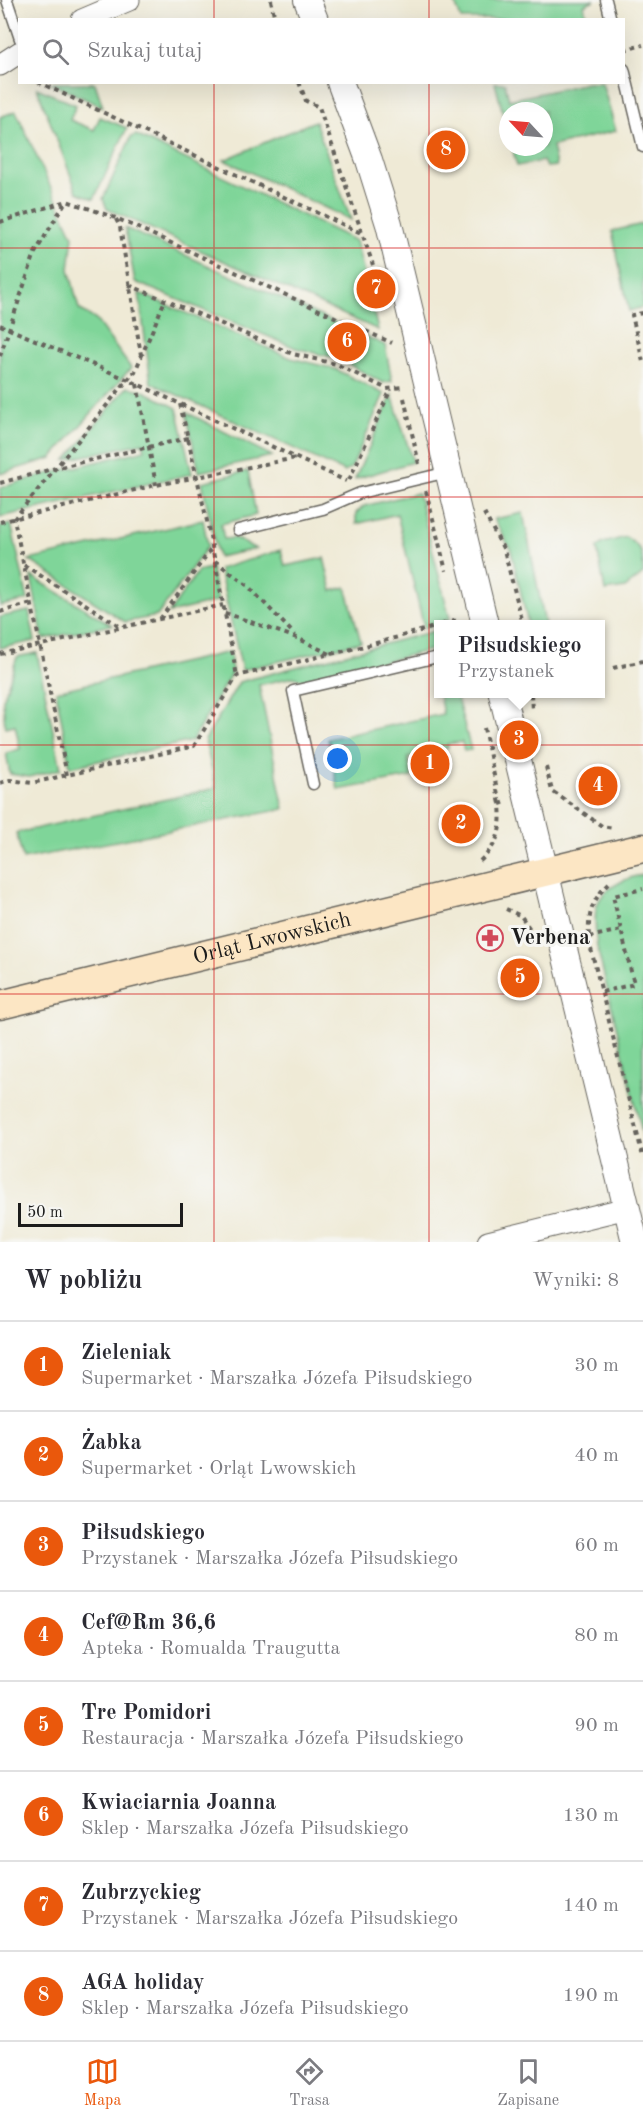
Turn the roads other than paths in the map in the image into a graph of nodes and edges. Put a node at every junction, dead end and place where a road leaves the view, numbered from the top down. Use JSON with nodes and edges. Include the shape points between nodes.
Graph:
{"nodes":[{"id":1,"x":7,"y":0,"type":"edge"},
{"id":2,"x":129,"y":0,"type":"edge"},
{"id":3,"x":307,"y":0,"type":"edge"},
{"id":4,"x":606,"y":0,"type":"edge"},
{"id":5,"x":87,"y":18,"type":"edge"},
{"id":6,"x":314,"y":18,"type":"edge"},
{"id":7,"x":610,"y":18,"type":"edge"},
{"id":8,"x":18,"y":33,"type":"edge"},
{"id":9,"x":18,"y":53,"type":"edge"},
{"id":10,"x":0,"y":64,"type":"edge"},
{"id":11,"x":625,"y":73,"type":"edge"},
{"id":12,"x":341,"y":84,"type":"edge"},
{"id":13,"x":643,"y":147,"type":"edge"},
{"id":14,"x":449,"y":472,"type":"junction"},
{"id":15,"x":238,"y":530,"type":"dead end"},
{"id":16,"x":484,"y":620,"type":"edge"},
{"id":17,"x":434,"y":658,"type":"edge"},
{"id":18,"x":503,"y":698,"type":"edge"},
{"id":19,"x":313,"y":784,"type":"dead end"},
{"id":20,"x":643,"y":848,"type":"edge"},
{"id":21,"x":545,"y":871,"type":"junction"},
{"id":22,"x":0,"y":1005,"type":"edge"},
{"id":23,"x":627,"y":1208,"type":"junction"},
{"id":24,"x":488,"y":1242,"type":"edge"},
{"id":25,"x":635,"y":1242,"type":"edge"}],
"edges":[{"from":1,"to":8,"type":"lane"},
{"from":2,"to":5,"type":"street"},
{"from":3,"to":6,"type":"street"},
{"from":4,"to":7,"type":"lane"},
{"from":9,"to":10,"type":"street"},
{"from":11,"to":13,"type":"lane"},
{"from":12,"to":14,"type":"street","via":[[389,224]]},
{"from":14,"to":15,"type":"lane","via":[[360,493],[323,509]]},
{"from":14,"to":16,"type":"street"},
{"from":17,"to":19,"type":"lane","via":[[293,691]]},
{"from":18,"to":21,"type":"street"},
{"from":20,"to":21,"type":"main road","name":"Orląt Lwowskich"},
{"from":21,"to":22,"type":"main road","name":"Orląt Lwowskich"},
{"from":21,"to":23,"type":"street"},
{"from":23,"to":24,"type":"street"},
{"from":23,"to":25,"type":"street"}]}
